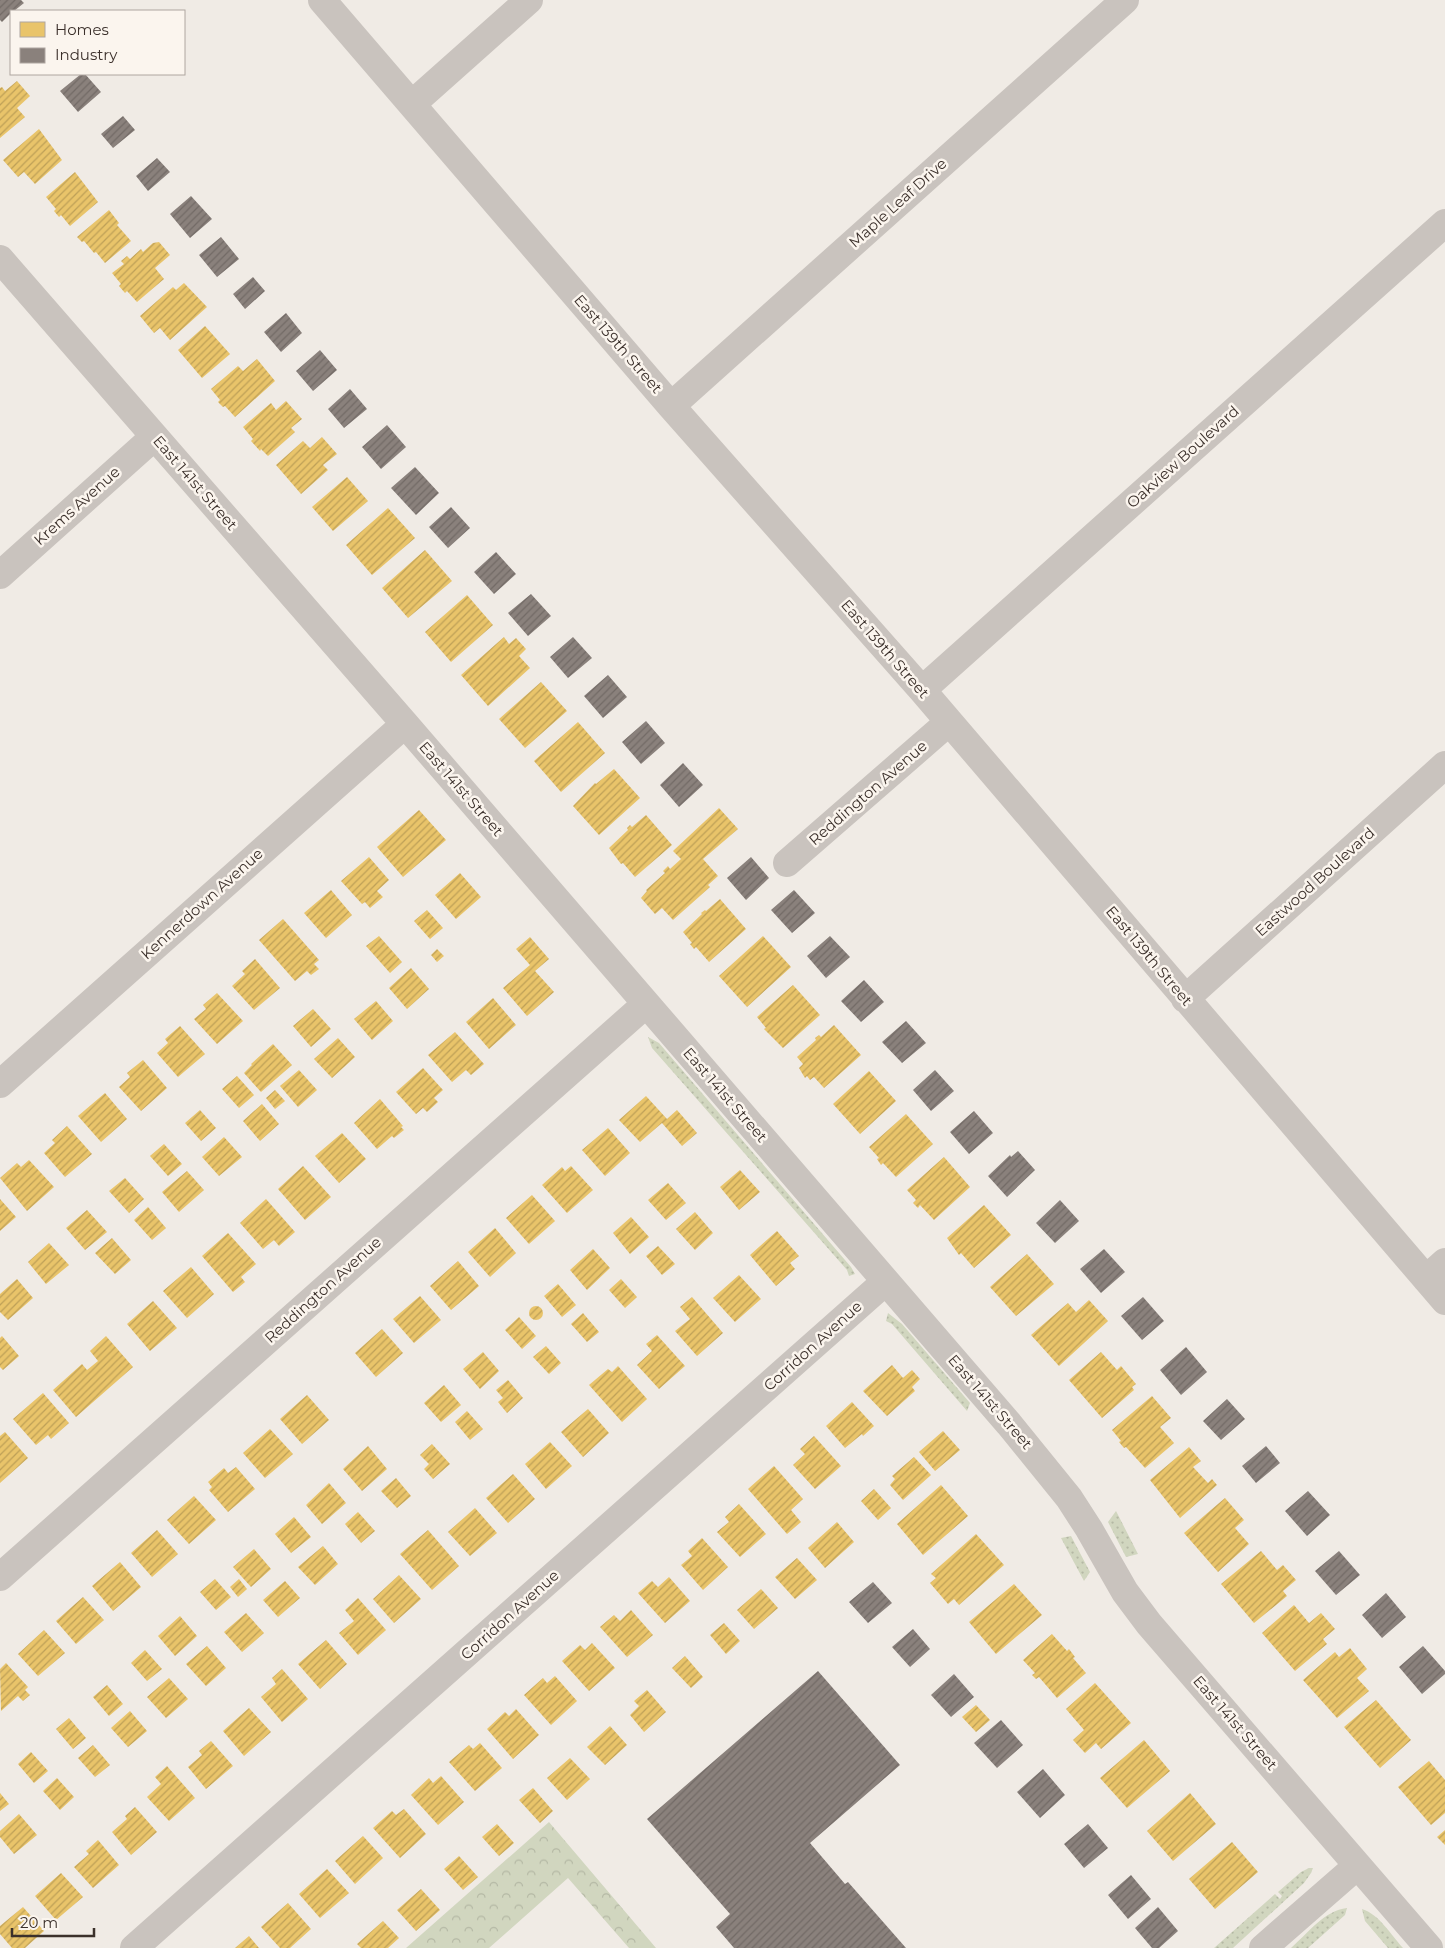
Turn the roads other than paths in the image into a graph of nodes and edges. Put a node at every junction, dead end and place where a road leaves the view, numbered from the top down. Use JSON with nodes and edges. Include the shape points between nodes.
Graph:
{"nodes":[{"id":1,"x":322,"y":0,"type":"edge"},
{"id":2,"x":529,"y":0,"type":"edge"},
{"id":3,"x":1125,"y":0,"type":"edge"},
{"id":4,"x":412,"y":104,"type":"junction"},
{"id":5,"x":1445,"y":224,"type":"edge"},
{"id":6,"x":0,"y":259,"type":"edge"},
{"id":7,"x":671,"y":406,"type":"junction"},
{"id":8,"x":154,"y":437,"type":"junction"},
{"id":9,"x":0,"y":575,"type":"edge"},
{"id":10,"x":922,"y":690,"type":"junction"},
{"id":11,"x":949,"y":722,"type":"junction"},
{"id":12,"x":405,"y":724,"type":"junction"},
{"id":13,"x":1445,"y":765,"type":"edge"},
{"id":14,"x":787,"y":863,"type":"dead end"},
{"id":15,"x":1185,"y":999,"type":"junction"},
{"id":16,"x":646,"y":1004,"type":"junction"},
{"id":17,"x":0,"y":1084,"type":"edge"},
{"id":18,"x":1435,"y":1270,"type":"edge"},
{"id":19,"x":885,"y":1282,"type":"junction"},
{"id":20,"x":1445,"y":1301,"type":"edge"},
{"id":21,"x":0,"y":1577,"type":"edge"},
{"id":22,"x":1357,"y":1866,"type":"junction"},
{"id":23,"x":134,"y":1948,"type":"edge"},
{"id":24,"x":1263,"y":1948,"type":"edge"},
{"id":25,"x":1428,"y":1948,"type":"edge"}],
"edges":[{"from":1,"to":4,"type":"street","name":"East 139th Street"},
{"from":2,"to":4,"type":"street"},
{"from":3,"to":7,"type":"street","name":"Maple Leaf Drive"},
{"from":4,"to":7,"type":"street","name":"East 139th Street"},
{"from":5,"to":10,"type":"street","name":"Oakview Boulevard"},
{"from":6,"to":8,"type":"street","name":"East 141st Street"},
{"from":7,"to":10,"type":"street","name":"East 139th Street"},
{"from":8,"to":9,"type":"street","name":"Krems Avenue"},
{"from":8,"to":12,"type":"street","name":"East 141st Street"},
{"from":10,"to":11,"type":"street","name":"East 139th Street"},
{"from":11,"to":14,"type":"street","name":"Reddington Avenue"},
{"from":11,"to":15,"type":"street","name":"East 139th Street"},
{"from":12,"to":16,"type":"street","name":"East 141st Street"},
{"from":12,"to":17,"type":"street","name":"Kennerdown Avenue"},
{"from":13,"to":15,"type":"street","name":"Eastwood Boulevard"},
{"from":15,"to":18,"type":"street","name":"East 139th Street"},
{"from":16,"to":19,"type":"street","name":"East 141st Street"},
{"from":16,"to":21,"type":"street","name":"Reddington Avenue"},
{"from":18,"to":20,"type":"street","name":"East 139th Street"},
{"from":19,"to":22,"type":"street","name":"East 141st Street","via":[[1050,1473],[1089,1528],[1125,1592],[1149,1624]]},
{"from":19,"to":23,"type":"street","name":"Corridon Avenue"},
{"from":22,"to":24,"type":"street"},
{"from":22,"to":25,"type":"street","name":"East 141st Street"}]}
